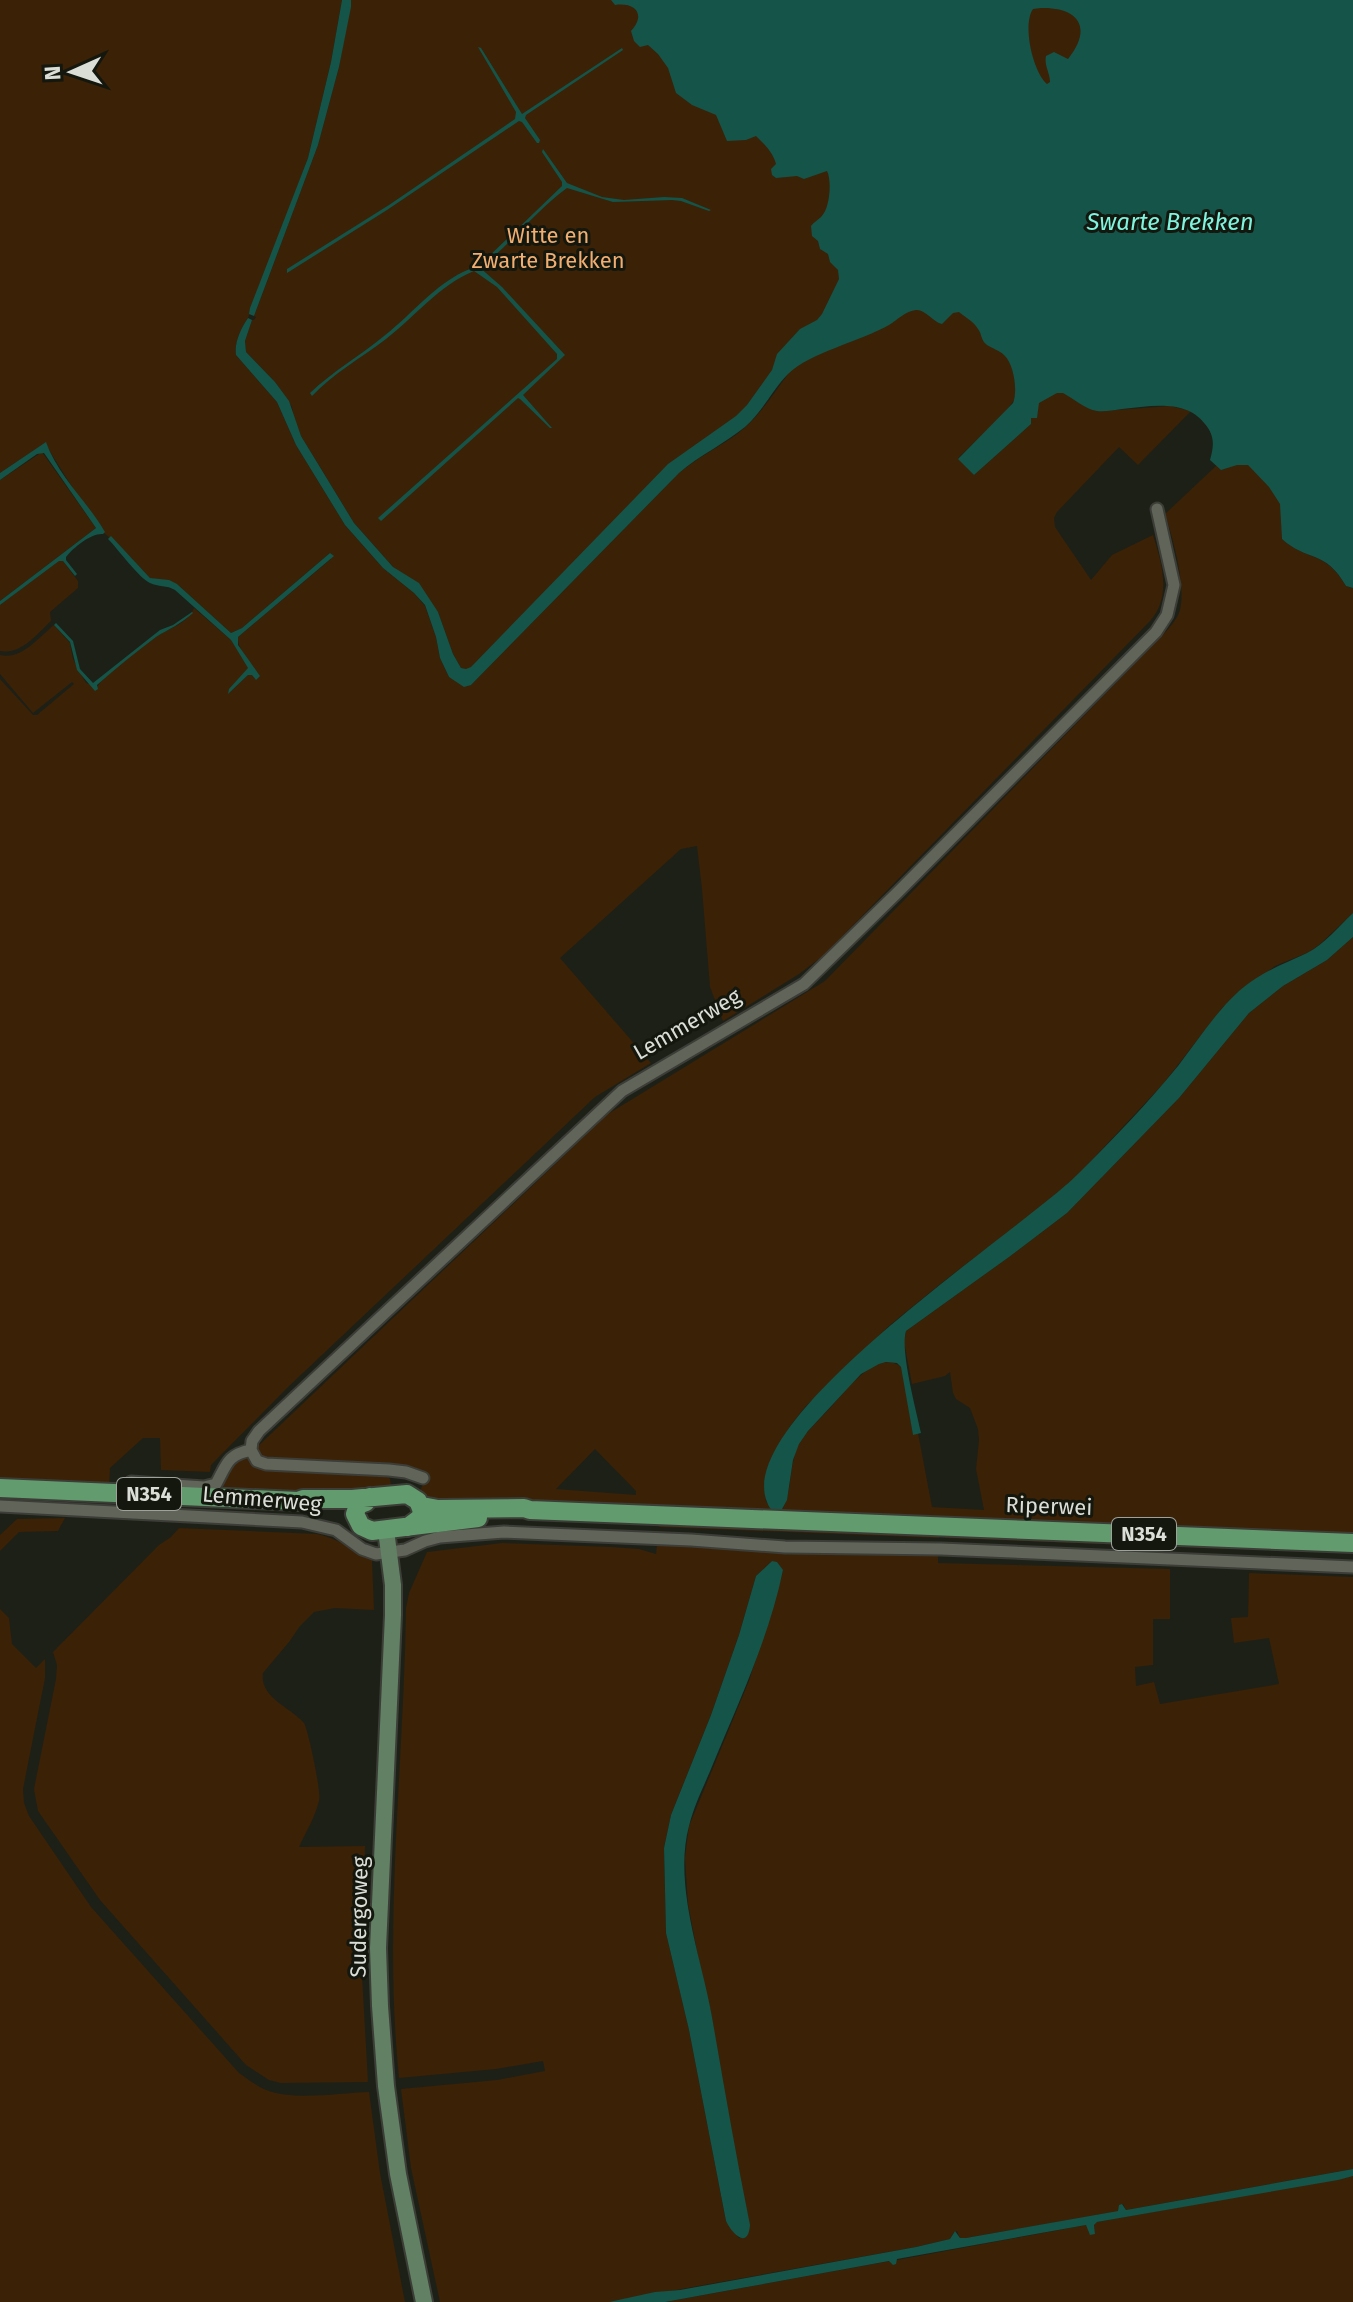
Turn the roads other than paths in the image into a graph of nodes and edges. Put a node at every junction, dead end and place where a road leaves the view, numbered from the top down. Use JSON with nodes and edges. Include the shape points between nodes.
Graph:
{"nodes":[{"id":1,"x":1157,"y":509,"type":"dead end"},
{"id":2,"x":251,"y":1450,"type":"junction"},
{"id":3,"x":398,"y":1471,"type":"junction"},
{"id":4,"x":423,"y":1478,"type":"dead end"},
{"id":5,"x":131,"y":1482,"type":"dead end"},
{"id":6,"x":0,"y":1488,"type":"edge"},
{"id":7,"x":399,"y":1494,"type":"junction"},
{"id":8,"x":370,"y":1497,"type":"junction"},
{"id":9,"x":298,"y":1501,"type":"junction"},
{"id":10,"x":0,"y":1506,"type":"edge"},
{"id":11,"x":422,"y":1506,"type":"junction"},
{"id":12,"x":530,"y":1510,"type":"junction"},
{"id":13,"x":356,"y":1516,"type":"junction"},
{"id":14,"x":408,"y":1527,"type":"junction"},
{"id":15,"x":386,"y":1530,"type":"junction"},
{"id":16,"x":1353,"y":1543,"type":"edge"},
{"id":17,"x":389,"y":1553,"type":"junction"},
{"id":18,"x":1353,"y":1567,"type":"edge"},
{"id":19,"x":424,"y":2302,"type":"edge"}],
"edges":[{"from":1,"to":2,"type":"street","name":"Lemmerweg","via":[[1174,585],[1167,615],[1156,632],[804,984],[622,1091],[259,1431]]},
{"from":2,"to":3,"type":"street","via":[[266,1464]]},
{"from":2,"to":5,"type":"street","name":"Lemmerweg","via":[[234,1455],[211,1486]]},
{"from":3,"to":4,"type":"street"},
{"from":3,"to":7,"type":"street"},
{"from":6,"to":9,"type":"main road","name":"Lemmerweg","number":"N354"},
{"from":7,"to":8,"type":"main road","number":"N354"},
{"from":7,"to":11,"type":"main road","number":"N354","via":[[411,1495]]},
{"from":8,"to":9,"type":"main road","name":"Lemmerweg","number":"N354"},
{"from":8,"to":13,"type":"main road","via":[[358,1505]]},
{"from":9,"to":13,"type":"main road","name":"Lemmerweg","number":"N354"},
{"from":10,"to":17,"type":"street","name":"Lemmerweg","via":[[302,1522],[336,1530],[369,1552]]},
{"from":11,"to":12,"type":"main road","number":"N354"},
{"from":11,"to":14,"type":"main road","via":[[420,1518]]},
{"from":12,"to":14,"type":"main road","number":"N354"},
{"from":12,"to":16,"type":"main road","name":"Riperwei","number":"N354"},
{"from":13,"to":15,"type":"main road","number":"N354","via":[[367,1529]]},
{"from":14,"to":15,"type":"main road","number":"N354"},
{"from":15,"to":17,"type":"street","name":"Sudergoweg"},
{"from":17,"to":18,"type":"street","via":[[440,1537],[489,1532]]},
{"from":17,"to":19,"type":"street","name":"Sudergoweg","via":[[393,1615],[380,2006],[398,2174]]}]}
